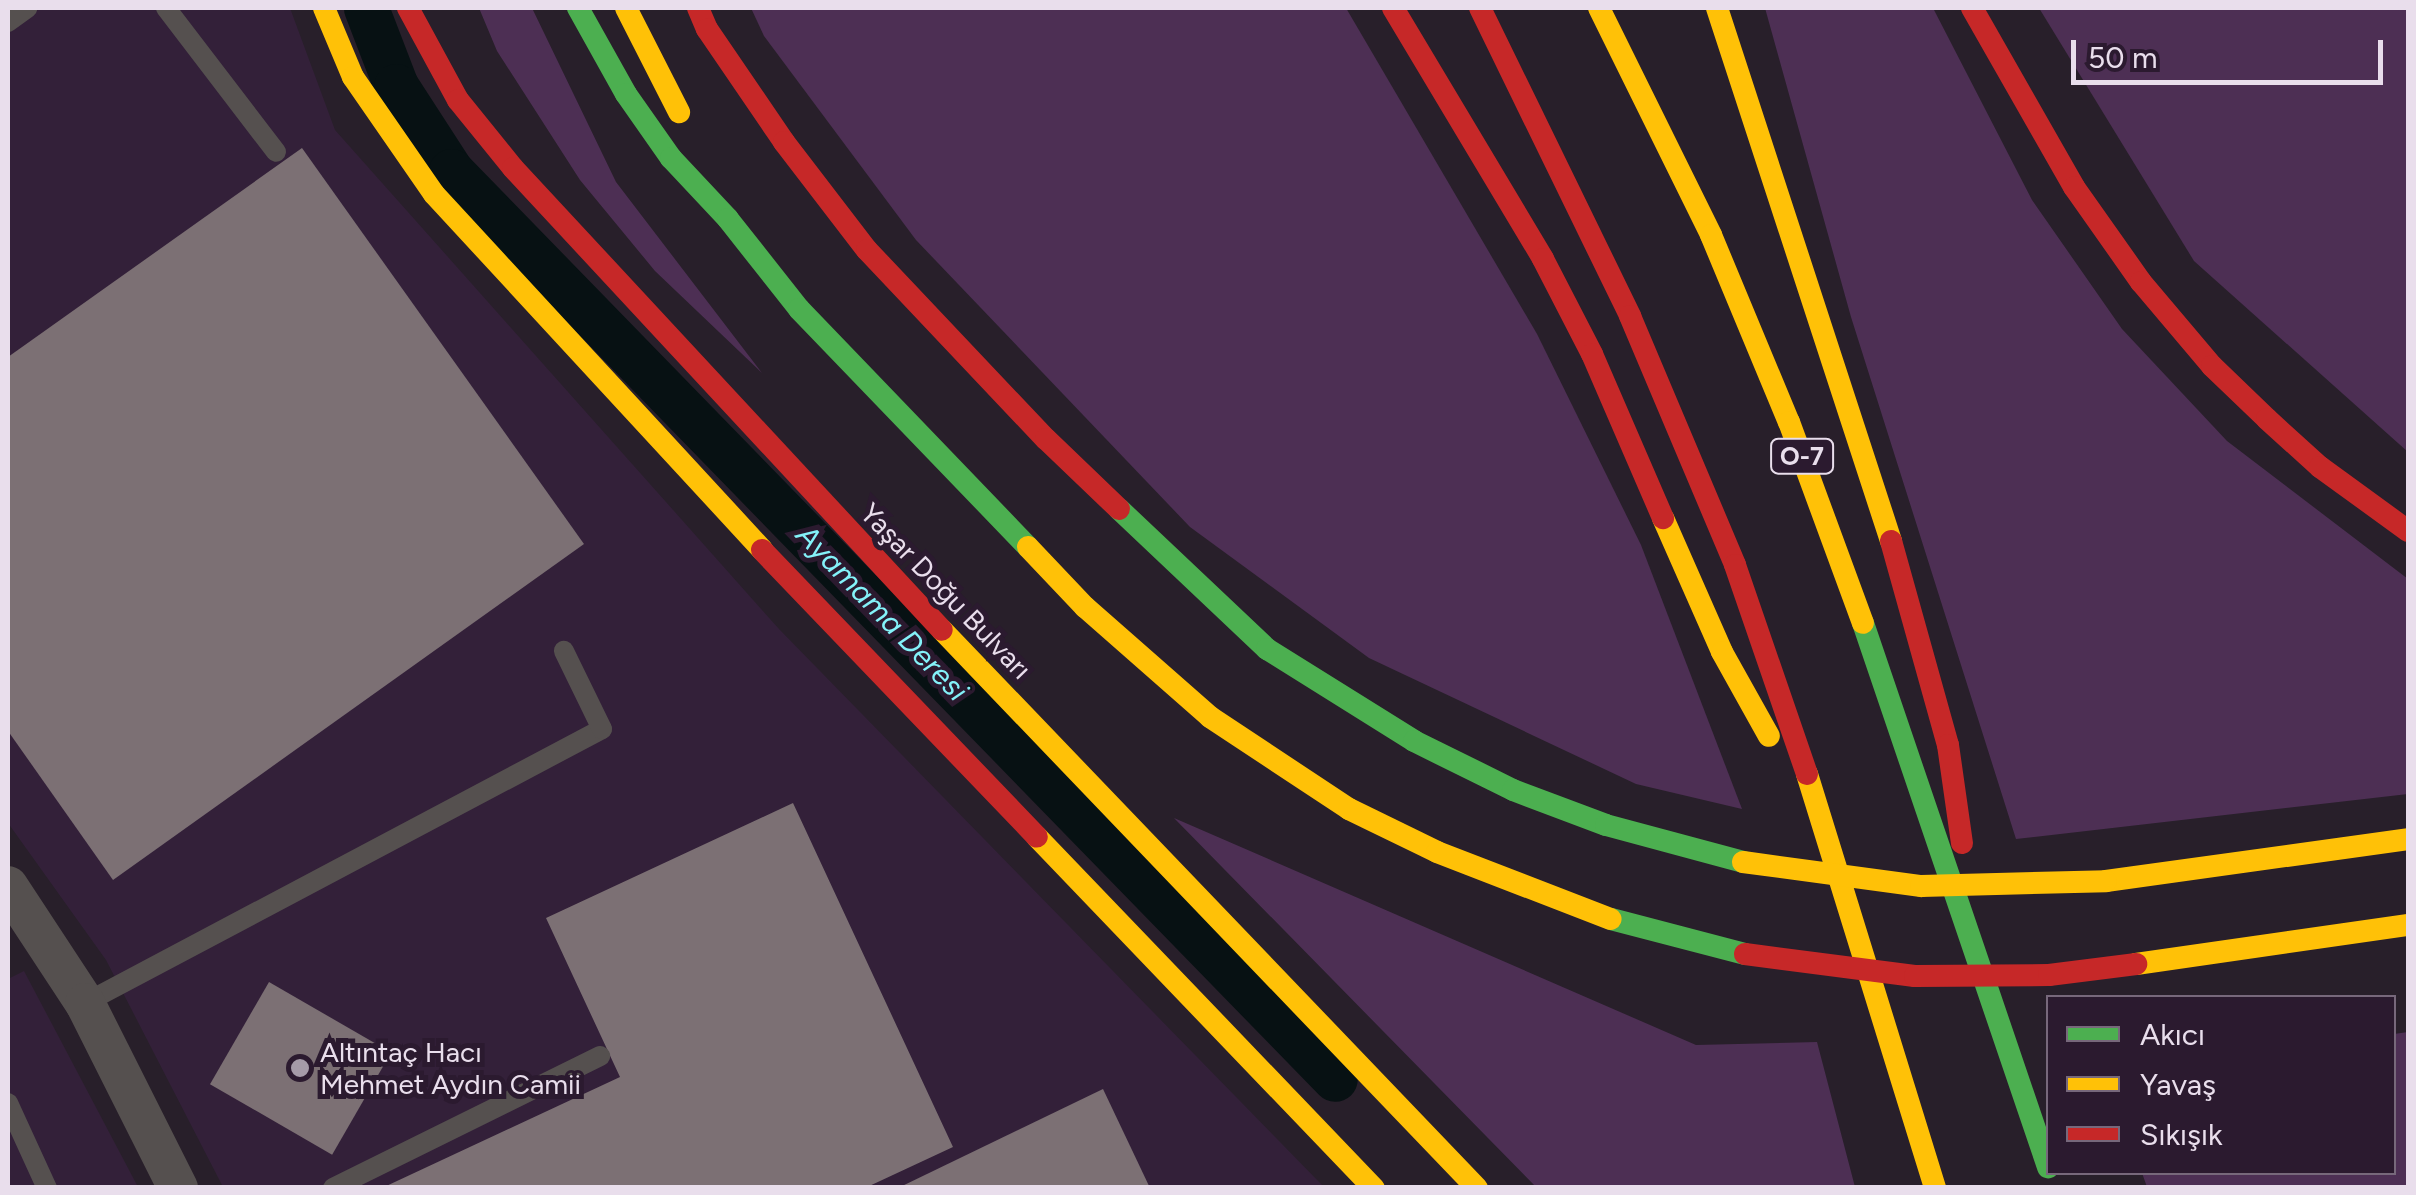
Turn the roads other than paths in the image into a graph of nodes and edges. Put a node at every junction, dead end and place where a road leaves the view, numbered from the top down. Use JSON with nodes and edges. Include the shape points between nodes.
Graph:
{"nodes":[{"id":1,"x":27,"y":8,"type":"edge"},
{"id":2,"x":166,"y":8,"type":"edge"},
{"id":3,"x":324,"y":8,"type":"edge"},
{"id":4,"x":408,"y":8,"type":"edge"},
{"id":5,"x":578,"y":8,"type":"edge"},
{"id":6,"x":626,"y":8,"type":"edge"},
{"id":7,"x":698,"y":8,"type":"edge"},
{"id":8,"x":1393,"y":8,"type":"edge"},
{"id":9,"x":1480,"y":8,"type":"edge"},
{"id":10,"x":1599,"y":8,"type":"edge"},
{"id":11,"x":1717,"y":8,"type":"edge"},
{"id":12,"x":1972,"y":8,"type":"edge"},
{"id":13,"x":8,"y":22,"type":"edge"},
{"id":14,"x":688,"y":129,"type":"dead end"},
{"id":15,"x":276,"y":152,"type":"dead end"},
{"id":16,"x":705,"y":164,"type":"dead end"},
{"id":17,"x":728,"y":219,"type":"junction"},
{"id":18,"x":2408,"y":531,"type":"edge"},
{"id":19,"x":564,"y":651,"type":"dead end"},
{"id":20,"x":1826,"y":827,"type":"junction"},
{"id":21,"x":2408,"y":839,"type":"edge"},
{"id":22,"x":15,"y":910,"type":"edge"},
{"id":23,"x":1966,"y":921,"type":"junction"},
{"id":24,"x":2408,"y":925,"type":"edge"},
{"id":25,"x":85,"y":1004,"type":"junction"},
{"id":26,"x":600,"y":1056,"type":"dead end"},
{"id":27,"x":8,"y":1103,"type":"edge"},
{"id":28,"x":2046,"y":1161,"type":"edge"},
{"id":29,"x":47,"y":1188,"type":"edge"},
{"id":30,"x":178,"y":1188,"type":"edge"},
{"id":31,"x":333,"y":1188,"type":"edge"},
{"id":32,"x":1374,"y":1188,"type":"edge"},
{"id":33,"x":1477,"y":1188,"type":"edge"},
{"id":34,"x":1935,"y":1188,"type":"edge"}],
"edges":[{"from":1,"to":13,"type":"lane"},
{"from":2,"to":15,"type":"lane"},
{"from":3,"to":32,"type":"main road","via":[[353,78],[434,194],[752,540]]},
{"from":4,"to":33,"type":"main road","name":"Yaşar Doğu Bulvarı","via":[[458,100],[538,196],[818,501]]},
{"from":5,"to":17,"type":"main road","via":[[670,158]]},
{"from":6,"to":14,"type":"main road"},
{"from":7,"to":21,"type":"main road","bridge":true,"via":[[784,142],[867,250],[1214,604],[1338,698],[1513,790],[1744,862],[1921,886],[2106,880]]},
{"from":8,"to":20,"type":"main road","via":[[1543,259],[1592,354],[1722,652]]},
{"from":9,"to":20,"type":"main road","via":[[1694,462]]},
{"from":10,"to":23,"type":"main road","number":"O-7","via":[[1703,220],[1789,422]]},
{"from":11,"to":23,"type":"main road","via":[[1927,662],[1962,826]]},
{"from":12,"to":18,"type":"main road","via":[[2074,186],[2200,352],[2320,467]]},
{"from":16,"to":17,"type":"main road"},
{"from":17,"to":24,"type":"main road","bridge":true,"via":[[798,309],[1085,607],[1210,718],[1349,808],[1437,852],[1590,912],[1745,954],[1934,976],[2050,974]]},
{"from":19,"to":25,"type":"lane","via":[[602,729]]},
{"from":20,"to":34,"type":"main road"},
{"from":22,"to":25,"type":"street"},
{"from":23,"to":28,"type":"main road","number":"O-7"},
{"from":25,"to":30,"type":"street"},
{"from":26,"to":31,"type":"lane"},
{"from":27,"to":29,"type":"lane"}]}
